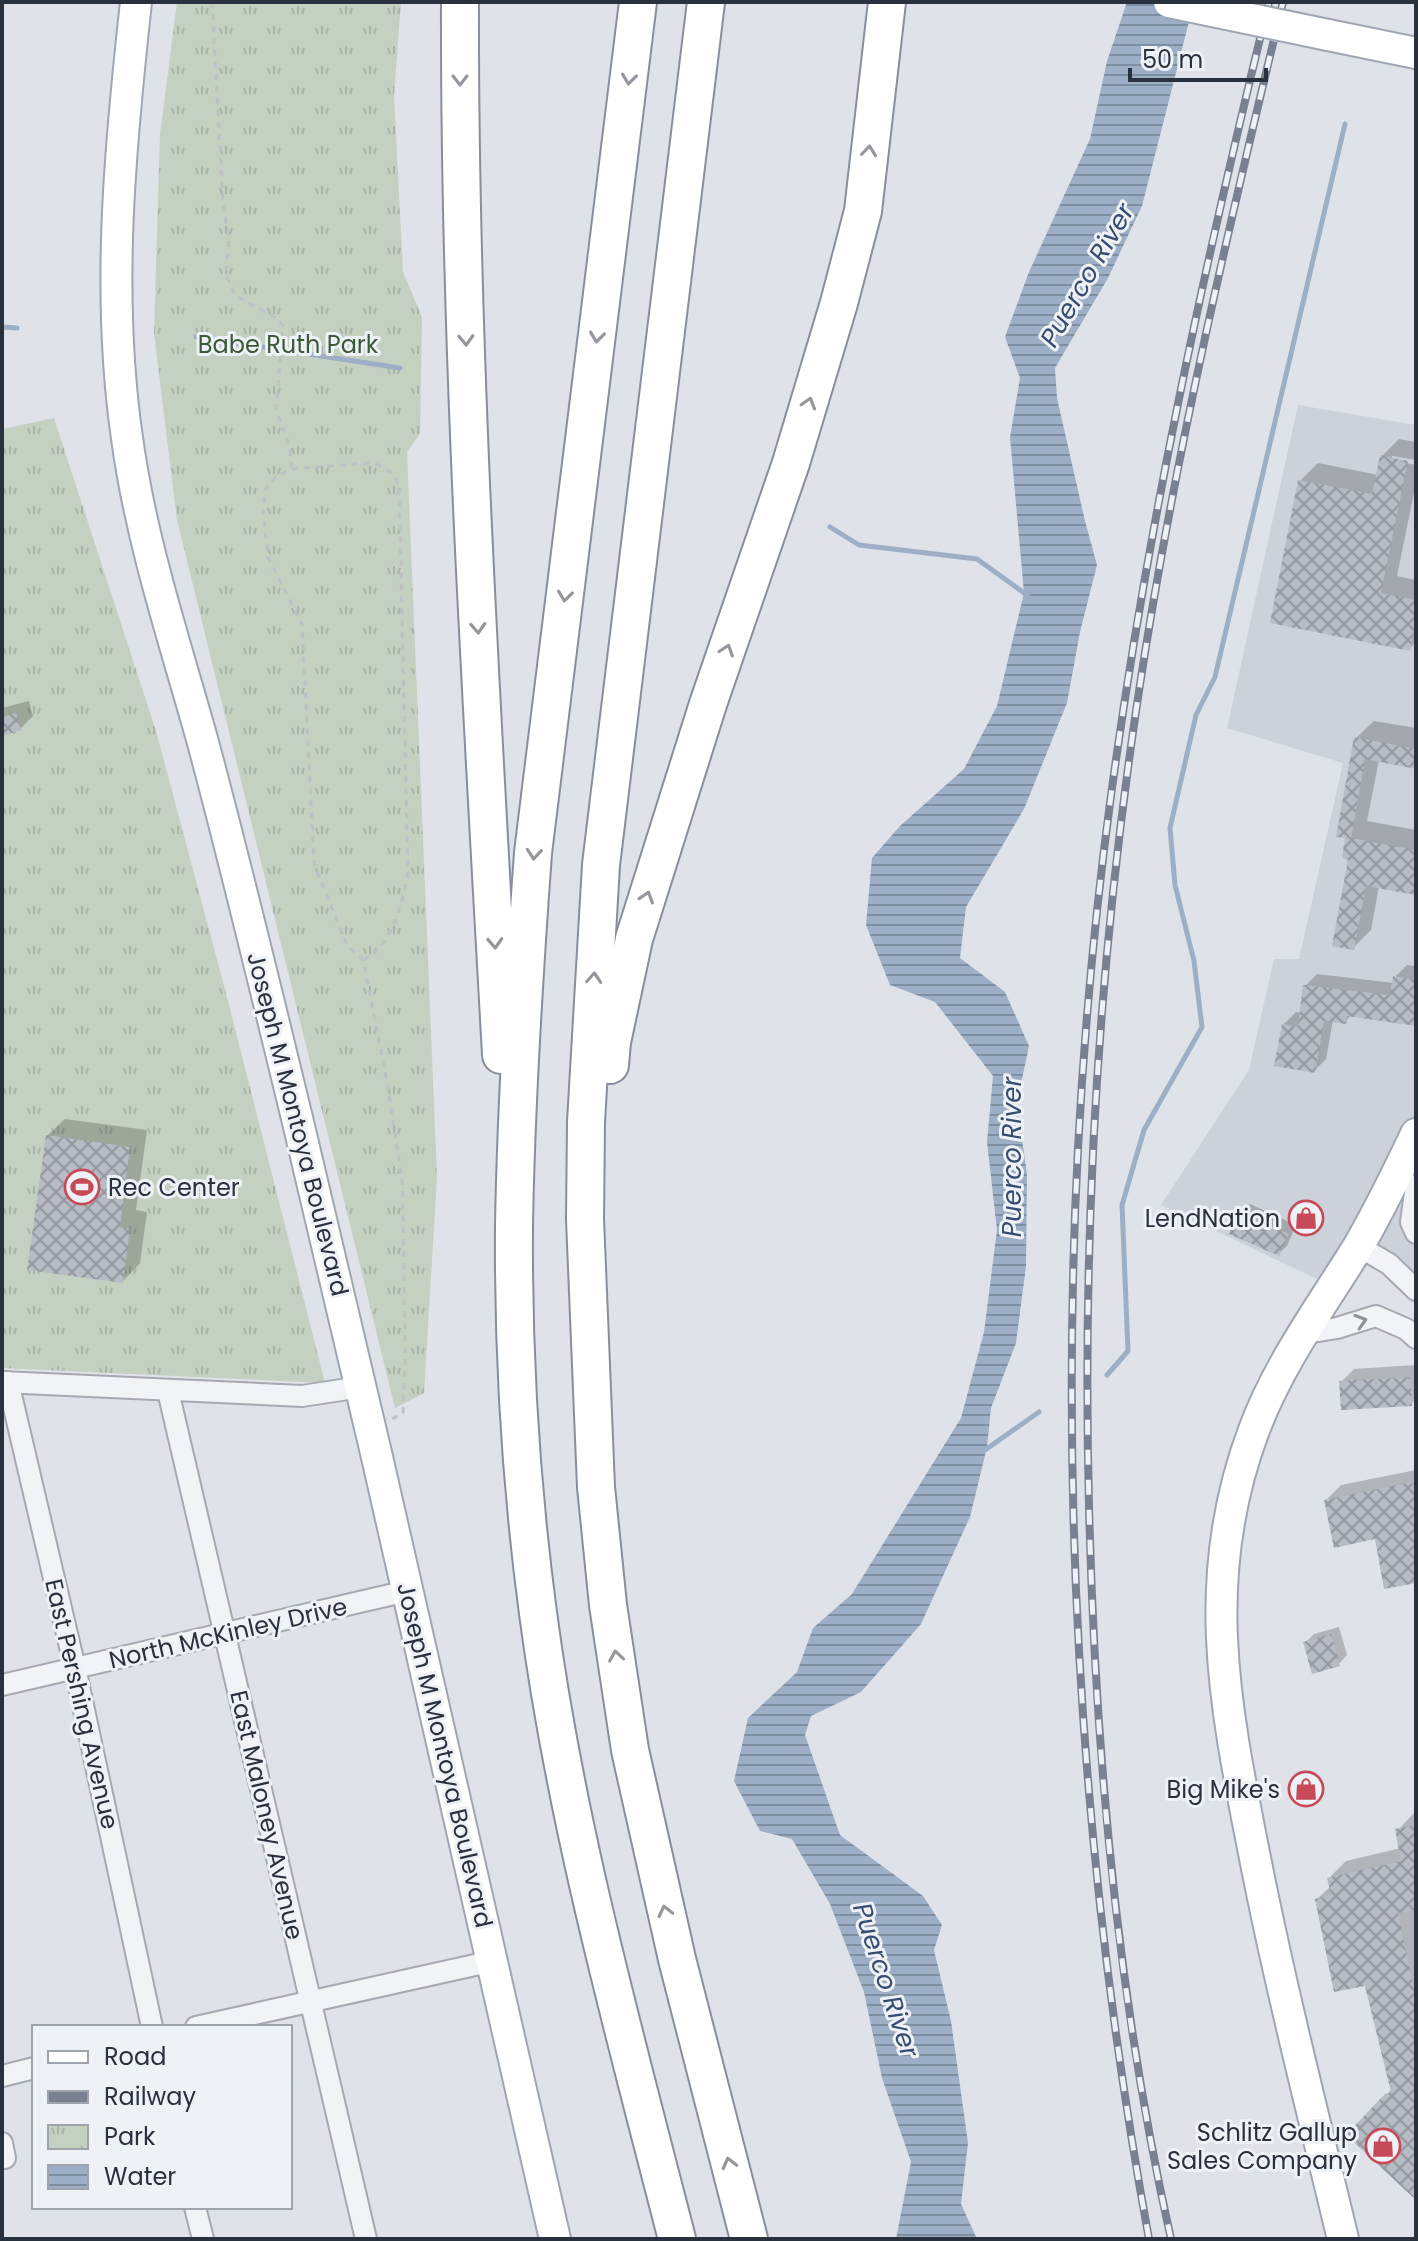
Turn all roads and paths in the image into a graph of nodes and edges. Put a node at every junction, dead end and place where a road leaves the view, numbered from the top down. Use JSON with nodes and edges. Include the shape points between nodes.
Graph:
{"nodes":[{"id":1,"x":136,"y":2,"type":"edge"},
{"id":2,"x":212,"y":2,"type":"edge"},
{"id":3,"x":460,"y":2,"type":"edge"},
{"id":4,"x":638,"y":2,"type":"edge"},
{"id":5,"x":706,"y":2,"type":"edge"},
{"id":6,"x":887,"y":2,"type":"edge"},
{"id":7,"x":903,"y":2,"type":"edge"},
{"id":8,"x":1169,"y":2,"type":"edge"},
{"id":9,"x":1416,"y":53,"type":"edge"},
{"id":10,"x":878,"y":71,"type":"junction"},
{"id":11,"x":292,"y":469,"type":"junction"},
{"id":12,"x":363,"y":960,"type":"junction"},
{"id":13,"x":1416,"y":1134,"type":"edge"},
{"id":14,"x":1416,"y":1185,"type":"edge"},
{"id":15,"x":1416,"y":1233,"type":"edge"},
{"id":16,"x":1358,"y":1246,"type":"junction"},
{"id":17,"x":1416,"y":1290,"type":"edge"},
{"id":18,"x":1301,"y":1334,"type":"junction"},
{"id":19,"x":1416,"y":1338,"type":"edge"},
{"id":20,"x":589,"y":1362,"type":"junction"},
{"id":21,"x":5,"y":1382,"type":"edge"},
{"id":22,"x":361,"y":1387,"type":"junction"},
{"id":23,"x":168,"y":1391,"type":"junction"},
{"id":24,"x":519,"y":1403,"type":"junction"},
{"id":25,"x":371,"y":1432,"type":"junction"},
{"id":26,"x":407,"y":1591,"type":"junction"},
{"id":27,"x":224,"y":1634,"type":"junction"},
{"id":28,"x":75,"y":1668,"type":"junction"},
{"id":29,"x":2,"y":1685,"type":"edge"},
{"id":30,"x":493,"y":1961,"type":"junction"},
{"id":31,"x":311,"y":2000,"type":"junction"},
{"id":32,"x":152,"y":2025,"type":"edge"},
{"id":33,"x":205,"y":2025,"type":"edge"},
{"id":34,"x":32,"y":2068,"type":"edge"},
{"id":35,"x":2,"y":2076,"type":"edge"},
{"id":36,"x":196,"y":2209,"type":"edge"},
{"id":37,"x":203,"y":2239,"type":"edge"},
{"id":38,"x":366,"y":2239,"type":"edge"},
{"id":39,"x":555,"y":2239,"type":"edge"},
{"id":40,"x":677,"y":2239,"type":"edge"},
{"id":41,"x":749,"y":2239,"type":"edge"},
{"id":42,"x":1343,"y":2239,"type":"edge"}],
"edges":[{"from":1,"to":22,"type":"main road","name":"Joseph M Montoya Boulevard","via":[[115,273],[126,437],[160,596],[234,859]]},
{"from":2,"to":11,"type":"path","via":[[229,239],[226,275],[236,296],[283,326],[276,409]]},
{"from":3,"to":24,"type":"highway","one_way":true,"via":[[471,487]]},
{"from":4,"to":24,"type":"highway","one_way":true,"via":[[533,853],[514,1227]]},
{"from":20,"to":5,"type":"highway","one_way":true,"via":[[586,1122],[601,865]]},
{"from":6,"to":10,"type":"highway"},
{"from":7,"to":10,"type":"highway","via":[[892,17]]},
{"from":8,"to":9,"type":"main road","bridge":true},
{"from":20,"to":10,"type":"highway","one_way":true,"via":[[612,1042],[634,939],[839,303],[863,211]]},
{"from":11,"to":12,"type":"path","via":[[276,476],[265,490],[268,557],[302,624],[314,864],[347,945]]},
{"from":11,"to":12,"type":"path","via":[[369,463],[382,465],[399,484],[408,873],[402,906],[382,945]]},
{"from":12,"to":25,"type":"path","via":[[403,1188],[403,1413]]},
{"from":13,"to":16,"type":"main road"},
{"from":14,"to":15,"type":"street","via":[[1411,1222]]},
{"from":16,"to":17,"type":"street","via":[[1389,1264]]},
{"from":16,"to":18,"type":"main road"},
{"from":18,"to":19,"type":"street","one_way":true,"via":[[1376,1316]]},
{"from":18,"to":42,"type":"main road","via":[[1254,1428],[1232,1497],[1220,1610],[1221,1662],[1275,1961]]},
{"from":41,"to":20,"type":"highway","one_way":true,"via":[[630,1750],[608,1605]]},
{"from":21,"to":23,"type":"street"},
{"from":21,"to":28,"type":"street","name":"East Pershing Avenue"},
{"from":22,"to":23,"type":"street","via":[[302,1396]]},
{"from":22,"to":25,"type":"main road","name":"Joseph M Montoya Boulevard"},
{"from":23,"to":27,"type":"street","name":"East Maloney Avenue"},
{"from":24,"to":40,"type":"highway","via":[[538,1612],[556,1734],[585,1878]]},
{"from":25,"to":26,"type":"main road","name":"Joseph M Montoya Boulevard"},
{"from":26,"to":27,"type":"street","name":"North McKinley Drive"},
{"from":26,"to":30,"type":"main road","name":"Joseph M Montoya Boulevard"},
{"from":27,"to":28,"type":"street","name":"North McKinley Drive"},
{"from":27,"to":31,"type":"street","name":"East Maloney Avenue"},
{"from":28,"to":29,"type":"street","name":"North McKinley Drive"},
{"from":28,"to":32,"type":"street","name":"East Pershing Avenue"},
{"from":30,"to":31,"type":"street"},
{"from":30,"to":39,"type":"main road","name":"Joseph M Montoya Boulevard"},
{"from":31,"to":33,"type":"street"},
{"from":31,"to":38,"type":"street","name":"East Maloney Avenue"},
{"from":34,"to":35,"type":"street"},
{"from":36,"to":37,"type":"street"}]}
